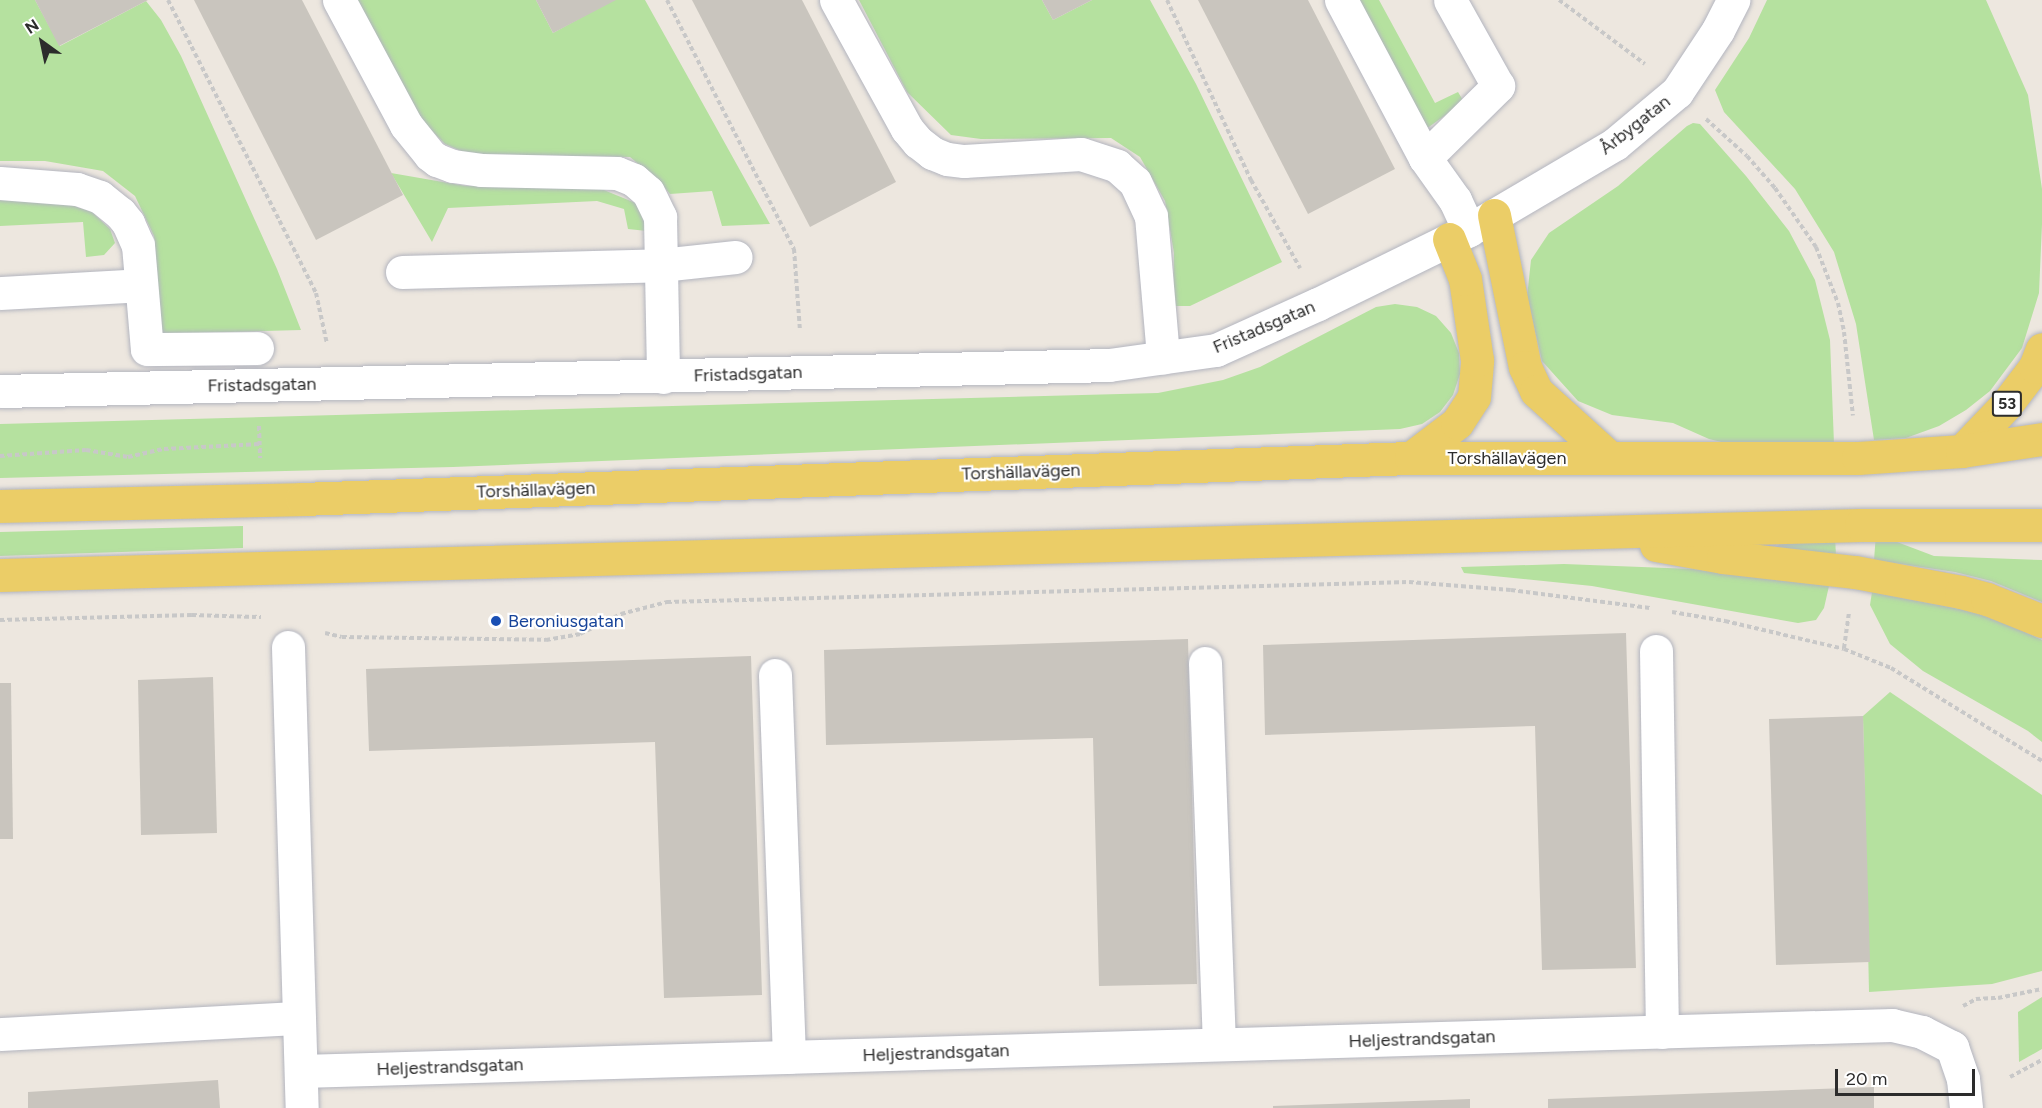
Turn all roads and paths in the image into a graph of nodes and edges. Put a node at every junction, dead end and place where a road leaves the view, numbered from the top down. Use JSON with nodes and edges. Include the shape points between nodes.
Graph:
{"nodes":[{"id":1,"x":168,"y":0,"type":"edge"},
{"id":2,"x":339,"y":0,"type":"edge"},
{"id":3,"x":667,"y":0,"type":"edge"},
{"id":4,"x":836,"y":0,"type":"edge"},
{"id":5,"x":1167,"y":0,"type":"edge"},
{"id":6,"x":1341,"y":0,"type":"edge"},
{"id":7,"x":1450,"y":0,"type":"edge"},
{"id":8,"x":1559,"y":0,"type":"edge"},
{"id":9,"x":1733,"y":0,"type":"edge"},
{"id":10,"x":1677,"y":92,"type":"junction"},
{"id":11,"x":1425,"y":158,"type":"junction"},
{"id":12,"x":0,"y":183,"type":"edge"},
{"id":13,"x":1471,"y":228,"type":"junction"},
{"id":14,"x":736,"y":256,"type":"dead end"},
{"id":15,"x":661,"y":265,"type":"junction"},
{"id":16,"x":402,"y":272,"type":"dead end"},
{"id":17,"x":141,"y":285,"type":"junction"},
{"id":18,"x":0,"y":293,"type":"edge"},
{"id":19,"x":1318,"y":304,"type":"junction"},
{"id":20,"x":257,"y":348,"type":"dead end"},
{"id":21,"x":2042,"y":349,"type":"edge"},
{"id":22,"x":1163,"y":357,"type":"junction"},
{"id":23,"x":803,"y":373,"type":"junction"},
{"id":24,"x":663,"y":376,"type":"junction"},
{"id":25,"x":326,"y":384,"type":"junction"},
{"id":26,"x":0,"y":391,"type":"edge"},
{"id":27,"x":2042,"y":439,"type":"edge"},
{"id":28,"x":259,"y":444,"type":"dead end"},
{"id":29,"x":1962,"y":451,"type":"junction"},
{"id":30,"x":0,"y":456,"type":"edge"},
{"id":31,"x":1610,"y":457,"type":"junction"},
{"id":32,"x":1411,"y":458,"type":"junction"},
{"id":33,"x":1858,"y":458,"type":"junction"},
{"id":34,"x":0,"y":506,"type":"edge"},
{"id":35,"x":2042,"y":525,"type":"edge"},
{"id":36,"x":1584,"y":533,"type":"junction"},
{"id":37,"x":0,"y":575,"type":"edge"},
{"id":38,"x":263,"y":617,"type":"dead end"},
{"id":39,"x":0,"y":620,"type":"edge"},
{"id":40,"x":2042,"y":621,"type":"edge"},
{"id":41,"x":317,"y":630,"type":"dead end"},
{"id":42,"x":288,"y":647,"type":"dead end"},
{"id":43,"x":1656,"y":651,"type":"dead end"},
{"id":44,"x":1205,"y":663,"type":"dead end"},
{"id":45,"x":774,"y":675,"type":"dead end"},
{"id":46,"x":2042,"y":761,"type":"edge"},
{"id":47,"x":2042,"y":989,"type":"edge"},
{"id":48,"x":298,"y":1017,"type":"junction"},
{"id":49,"x":1662,"y":1032,"type":"junction"},
{"id":50,"x":0,"y":1034,"type":"edge"},
{"id":51,"x":1929,"y":1035,"type":"junction"},
{"id":52,"x":1219,"y":1044,"type":"junction"},
{"id":53,"x":789,"y":1057,"type":"junction"},
{"id":54,"x":2042,"y":1060,"type":"edge"},
{"id":55,"x":301,"y":1071,"type":"junction"},
{"id":56,"x":2010,"y":1077,"type":"dead end"},
{"id":57,"x":302,"y":1108,"type":"edge"},
{"id":58,"x":1966,"y":1108,"type":"edge"}],
"edges":[{"from":1,"to":25,"type":"path","via":[[316,292],[327,342]]},
{"from":2,"to":15,"type":"street","via":[[406,126],[430,155],[453,166],[481,170],[617,172],[634,180],[648,192],[657,208]]},
{"from":3,"to":23,"type":"path","via":[[794,249]]},
{"from":4,"to":22,"type":"street","via":[[907,129],[932,153],[963,161],[1081,154],[1117,166],[1135,182],[1151,216]]},
{"from":5,"to":19,"type":"path","via":[[1251,180]]},
{"from":6,"to":11,"type":"street"},
{"from":7,"to":11,"type":"street","via":[[1498,86]]},
{"from":8,"to":10,"type":"path"},
{"from":9,"to":10,"type":"street","name":"Årbygatan"},
{"from":10,"to":13,"type":"street","name":"Årbygatan","via":[[1615,144]]},
{"from":10,"to":33,"type":"path","via":[[1747,156],[1798,218],[1816,247],[1829,276],[1844,332]]},
{"from":11,"to":13,"type":"street"},
{"from":12,"to":17,"type":"street","via":[[77,189],[100,197],[128,222],[138,245]]},
{"from":13,"to":19,"type":"street","name":"Fristadsgatan"},
{"from":13,"to":31,"type":"main road","via":[[1536,391]]},
{"from":13,"to":32,"type":"main road","via":[[1465,279],[1477,360],[1474,397],[1458,423]]},
{"from":14,"to":15,"type":"street"},
{"from":15,"to":16,"type":"street"},
{"from":15,"to":24,"type":"street"},
{"from":17,"to":18,"type":"street"},
{"from":17,"to":20,"type":"street","via":[[147,349]]},
{"from":19,"to":22,"type":"street","name":"Fristadsgatan","via":[[1216,350]]},
{"from":21,"to":29,"type":"main road","number":"53","via":[[2035,367],[2006,405]]},
{"from":22,"to":23,"type":"street","name":"Fristadsgatan","via":[[1109,365]]},
{"from":23,"to":24,"type":"street","name":"Fristadsgatan"},
{"from":24,"to":25,"type":"street","name":"Fristadsgatan"},
{"from":25,"to":26,"type":"street","name":"Fristadsgatan"},
{"from":27,"to":29,"type":"main road","name":"Torshällavägen"},
{"from":28,"to":30,"type":"path","via":[[164,449],[128,457],[86,450]]},
{"from":29,"to":33,"type":"main road","name":"Torshällavägen"},
{"from":31,"to":32,"type":"main road","name":"Torshällavägen"},
{"from":31,"to":33,"type":"main road","name":"Torshällavägen"},
{"from":32,"to":34,"type":"main road","name":"Torshällavägen","via":[[302,499]]},
{"from":35,"to":36,"type":"main road","via":[[1861,525]]},
{"from":36,"to":37,"type":"main road"},
{"from":36,"to":40,"type":"main road","via":[[1855,572],[1951,590],[1987,598]]},
{"from":38,"to":39,"type":"path"},
{"from":41,"to":46,"type":"path","via":[[342,637],[546,640],[580,634],[621,614],[667,602],[1409,582],[1454,585],[1628,604],[1826,642],[1891,668]]},
{"from":42,"to":48,"type":"street"},
{"from":43,"to":49,"type":"street"},
{"from":44,"to":52,"type":"street"},
{"from":45,"to":53,"type":"street"},
{"from":47,"to":51,"type":"path","via":[[1968,1002]]},
{"from":48,"to":50,"type":"street"},
{"from":48,"to":55,"type":"street"},
{"from":49,"to":51,"type":"street","name":"Heljestrandsgatan","via":[[1892,1025]]},
{"from":49,"to":52,"type":"street","name":"Heljestrandsgatan"},
{"from":51,"to":58,"type":"street","via":[[1952,1047],[1963,1079]]},
{"from":52,"to":53,"type":"street","name":"Heljestrandsgatan"},
{"from":53,"to":55,"type":"street","name":"Heljestrandsgatan"},
{"from":54,"to":56,"type":"path"},
{"from":55,"to":57,"type":"street"}]}
